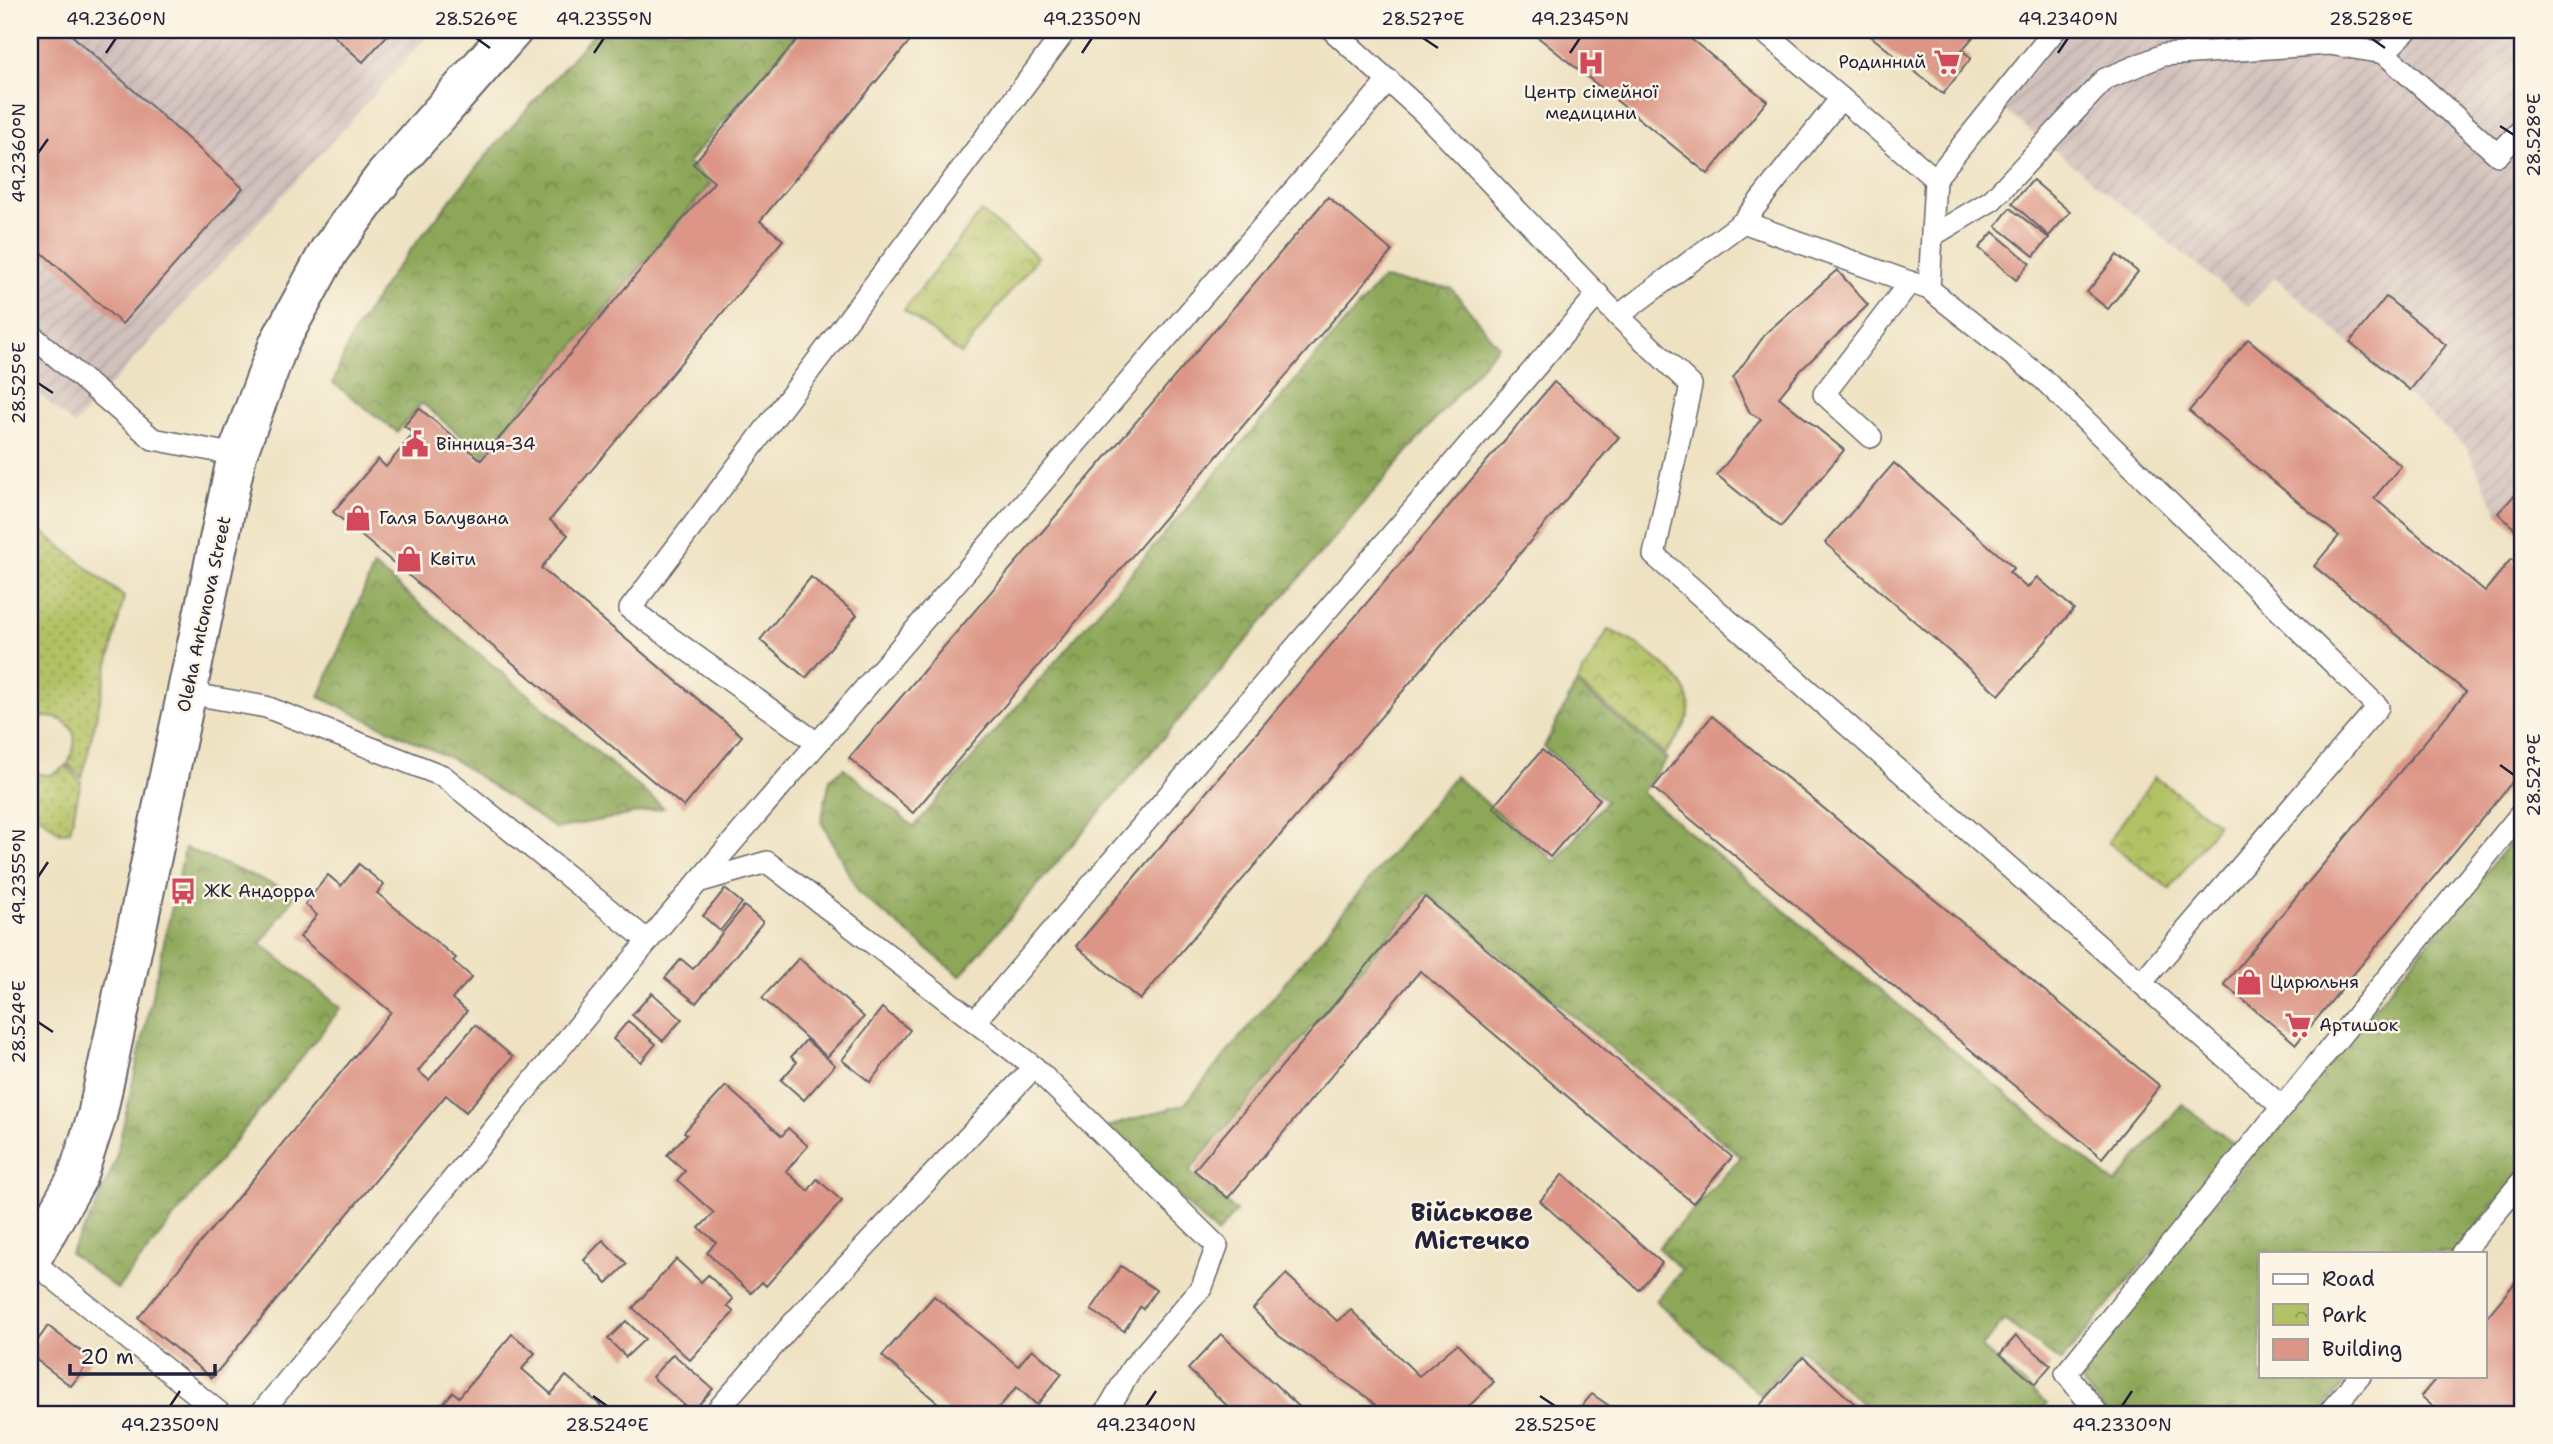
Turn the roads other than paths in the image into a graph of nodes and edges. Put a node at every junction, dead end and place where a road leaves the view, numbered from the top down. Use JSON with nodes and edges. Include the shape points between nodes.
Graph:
{"nodes":[{"id":1,"x":513,"y":30,"type":"edge"},
{"id":2,"x":1066,"y":30,"type":"edge"},
{"id":3,"x":1332,"y":30,"type":"edge"},
{"id":4,"x":1762,"y":30,"type":"edge"},
{"id":5,"x":2055,"y":30,"type":"edge"},
{"id":6,"x":2407,"y":30,"type":"edge"},
{"id":7,"x":2384,"y":53,"type":"junction"},
{"id":8,"x":1389,"y":80,"type":"junction"},
{"id":9,"x":1841,"y":98,"type":"junction"},
{"id":10,"x":2523,"y":128,"type":"edge"},
{"id":11,"x":1935,"y":179,"type":"junction"},
{"id":12,"x":1743,"y":222,"type":"junction"},
{"id":13,"x":1932,"y":236,"type":"junction"},
{"id":14,"x":1919,"y":285,"type":"junction"},
{"id":15,"x":1598,"y":294,"type":"junction"},
{"id":16,"x":1618,"y":316,"type":"junction"},
{"id":17,"x":30,"y":334,"type":"edge"},
{"id":18,"x":1871,"y":437,"type":"dead end"},
{"id":19,"x":237,"y":455,"type":"junction"},
{"id":20,"x":187,"y":694,"type":"junction"},
{"id":21,"x":817,"y":743,"type":"junction"},
{"id":22,"x":2523,"y":811,"type":"edge"},
{"id":23,"x":698,"y":882,"type":"junction"},
{"id":24,"x":648,"y":941,"type":"junction"},
{"id":25,"x":2141,"y":984,"type":"junction"},
{"id":26,"x":975,"y":1021,"type":"junction"},
{"id":27,"x":1034,"y":1067,"type":"junction"},
{"id":28,"x":2282,"y":1107,"type":"junction"},
{"id":29,"x":2523,"y":1180,"type":"edge"},
{"id":30,"x":2463,"y":1252,"type":"edge"},
{"id":31,"x":30,"y":1261,"type":"edge"},
{"id":32,"x":2358,"y":1378,"type":"edge"},
{"id":33,"x":221,"y":1414,"type":"edge"},
{"id":34,"x":260,"y":1414,"type":"edge"},
{"id":35,"x":715,"y":1414,"type":"edge"},
{"id":36,"x":1105,"y":1414,"type":"edge"},
{"id":37,"x":2098,"y":1414,"type":"edge"},
{"id":38,"x":2328,"y":1414,"type":"edge"}],
"edges":[{"from":1,"to":19,"type":"street","name":"Oleha Antonova Street","via":[[384,177],[329,251],[279,343]]},
{"from":2,"to":21,"type":"lane","via":[[630,609]]},
{"from":3,"to":8,"type":"lane"},
{"from":4,"to":9,"type":"lane"},
{"from":5,"to":11,"type":"lane"},
{"from":6,"to":7,"type":"lane"},
{"from":7,"to":10,"type":"lane","via":[[2498,155]]},
{"from":7,"to":13,"type":"lane","via":[[2329,44],[2162,55],[2105,79],[1992,200]]},
{"from":8,"to":15,"type":"lane"},
{"from":8,"to":21,"type":"lane"},
{"from":9,"to":11,"type":"lane"},
{"from":9,"to":12,"type":"lane"},
{"from":11,"to":13,"type":"lane"},
{"from":12,"to":14,"type":"lane"},
{"from":12,"to":16,"type":"lane"},
{"from":13,"to":14,"type":"lane"},
{"from":14,"to":18,"type":"lane","via":[[1824,394]]},
{"from":14,"to":25,"type":"lane","via":[[2043,379],[2378,707]]},
{"from":15,"to":16,"type":"lane"},
{"from":15,"to":26,"type":"lane"},
{"from":16,"to":25,"type":"lane","via":[[1691,385],[1654,555]]},
{"from":17,"to":19,"type":"lane","via":[[153,439]]},
{"from":19,"to":20,"type":"street","name":"Oleha Antonova Street"},
{"from":20,"to":24,"type":"lane","via":[[266,707],[443,776]]},
{"from":20,"to":31,"type":"street","name":"Oleha Antonova Street","via":[[97,1116],[76,1180]]},
{"from":21,"to":23,"type":"lane"},
{"from":22,"to":28,"type":"lane"},
{"from":23,"to":24,"type":"lane"},
{"from":23,"to":26,"type":"lane","via":[[767,862]]},
{"from":24,"to":34,"type":"lane"},
{"from":25,"to":28,"type":"lane"},
{"from":26,"to":27,"type":"lane"},
{"from":27,"to":35,"type":"lane","via":[[795,1321]]},
{"from":27,"to":36,"type":"lane","via":[[1217,1246],[1202,1287],[1132,1368]]},
{"from":28,"to":37,"type":"lane","via":[[2066,1373]]},
{"from":29,"to":30,"type":"lane"},
{"from":31,"to":33,"type":"lane"},
{"from":32,"to":38,"type":"lane"}]}
